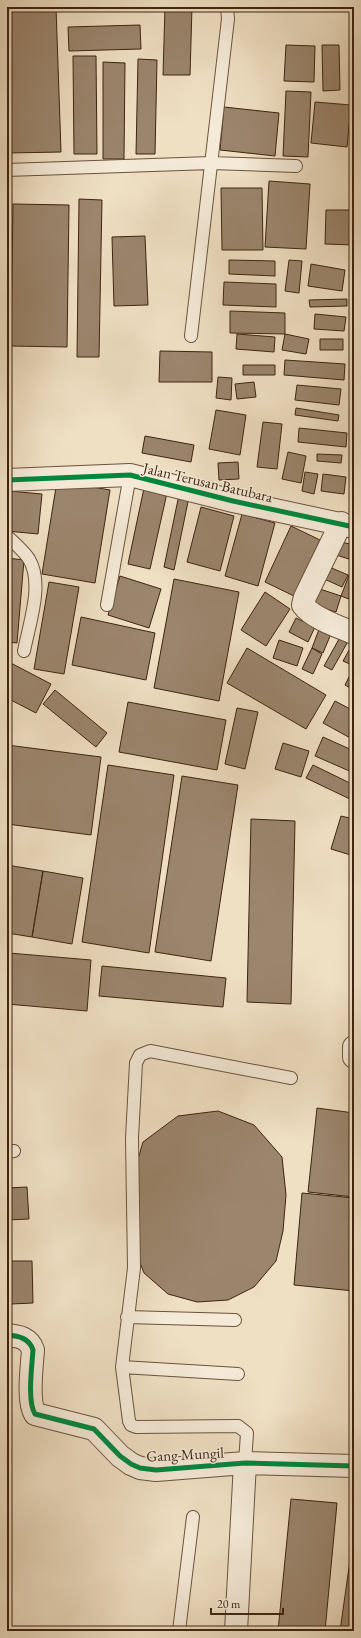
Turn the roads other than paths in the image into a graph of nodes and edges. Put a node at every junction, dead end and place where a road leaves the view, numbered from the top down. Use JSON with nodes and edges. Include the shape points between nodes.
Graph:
{"nodes":[{"id":1,"x":227,"y":7,"type":"edge"},
{"id":2,"x":211,"y":163,"type":"junction"},
{"id":3,"x":296,"y":166,"type":"dead end"},
{"id":4,"x":7,"y":170,"type":"edge"},
{"id":5,"x":191,"y":336,"type":"dead end"},
{"id":6,"x":130,"y":475,"type":"junction"},
{"id":7,"x":7,"y":480,"type":"edge"},
{"id":8,"x":347,"y":525,"type":"edge"},
{"id":9,"x":7,"y":536,"type":"edge"},
{"id":10,"x":107,"y":605,"type":"dead end"},
{"id":11,"x":354,"y":633,"type":"edge"},
{"id":12,"x":24,"y":651,"type":"dead end"},
{"id":13,"x":354,"y":1048,"type":"edge"},
{"id":14,"x":354,"y":1057,"type":"edge"},
{"id":15,"x":291,"y":1078,"type":"dead end"},
{"id":16,"x":127,"y":1318,"type":"junction"},
{"id":17,"x":235,"y":1320,"type":"dead end"},
{"id":18,"x":7,"y":1335,"type":"edge"},
{"id":19,"x":122,"y":1368,"type":"junction"},
{"id":20,"x":238,"y":1374,"type":"dead end"},
{"id":21,"x":245,"y":1463,"type":"junction"},
{"id":22,"x":354,"y":1466,"type":"edge"},
{"id":23,"x":193,"y":1517,"type":"dead end"},
{"id":24,"x":179,"y":1631,"type":"edge"},
{"id":25,"x":236,"y":1631,"type":"edge"}],
"edges":[{"from":1,"to":2,"type":"lane","via":[[228,19]]},
{"from":2,"to":3,"type":"lane"},
{"from":2,"to":4,"type":"lane"},
{"from":2,"to":5,"type":"lane"},
{"from":6,"to":7,"type":"street","name":"Jalan Terusan Batubara"},
{"from":6,"to":8,"type":"street","name":"Jalan Terusan Batubara","via":[[233,501]]},
{"from":6,"to":10,"type":"lane"},
{"from":8,"to":11,"type":"street","via":[[305,597],[303,605],[307,611]]},
{"from":9,"to":12,"type":"lane","via":[[29,560],[36,587]]},
{"from":13,"to":14,"type":"street"},
{"from":15,"to":16,"type":"lane","via":[[150,1051],[140,1056],[136,1063],[132,1138],[134,1268]]},
{"from":16,"to":17,"type":"lane"},
{"from":16,"to":19,"type":"lane"},
{"from":18,"to":21,"type":"street","name":"Gang Mungil","via":[[26,1340],[33,1350],[32,1408],[35,1414],[94,1429],[120,1456],[140,1468],[156,1470]]},
{"from":19,"to":20,"type":"lane"},
{"from":19,"to":21,"type":"lane","via":[[131,1425],[238,1426],[247,1433]]},
{"from":21,"to":22,"type":"street","name":"Gang Mungil"},
{"from":21,"to":25,"type":"street"},
{"from":23,"to":24,"type":"lane"}]}
